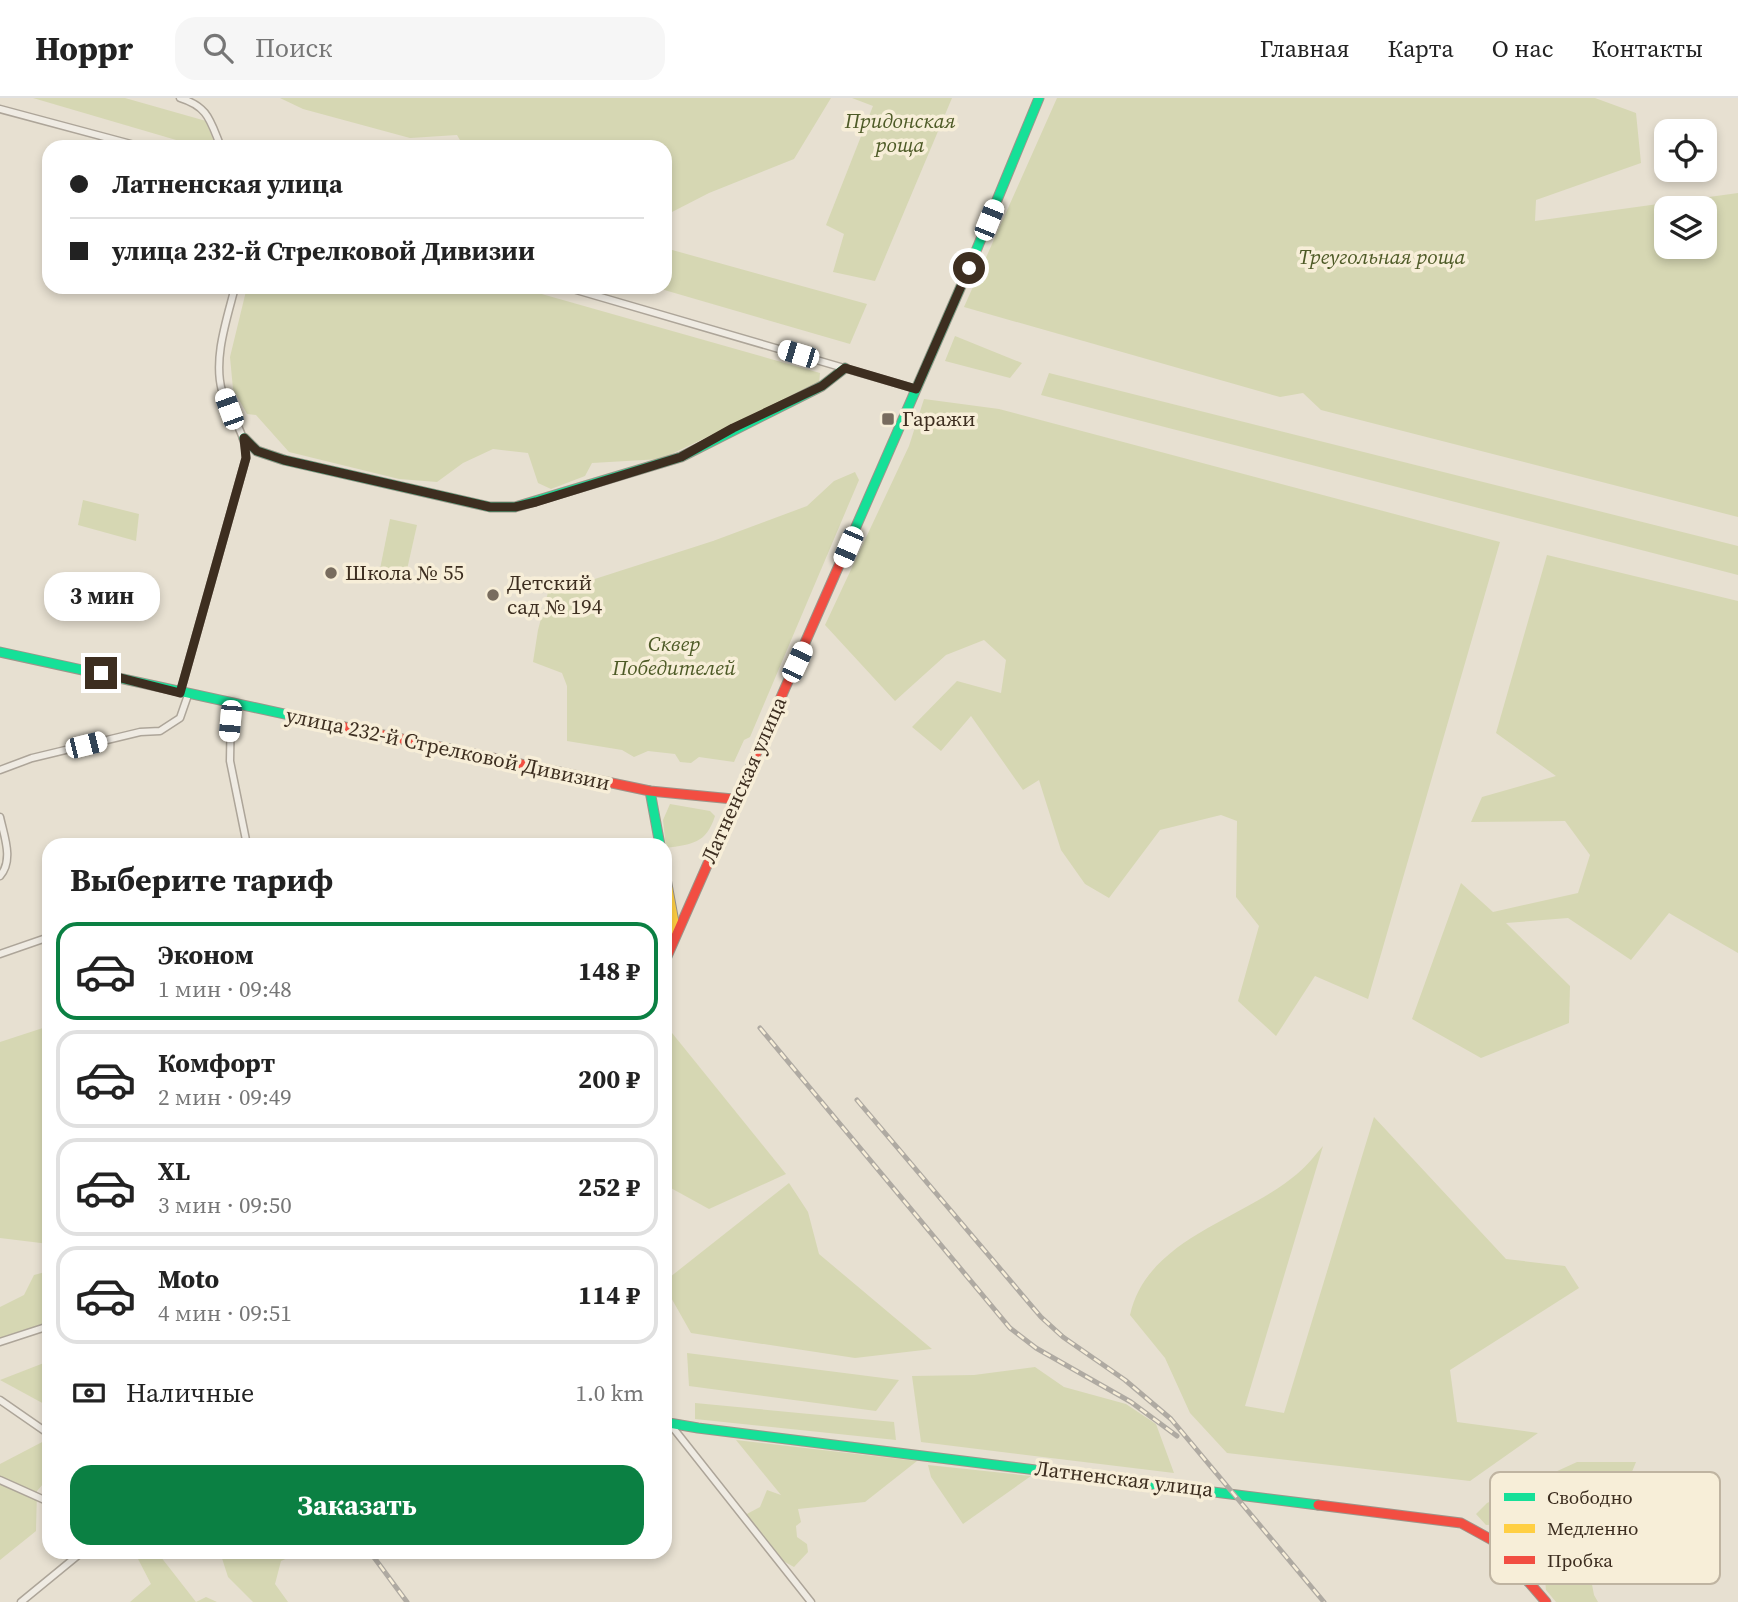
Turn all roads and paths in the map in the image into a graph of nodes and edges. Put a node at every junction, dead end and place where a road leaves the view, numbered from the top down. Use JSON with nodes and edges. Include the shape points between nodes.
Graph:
{"nodes":[{"id":1,"x":180,"y":98,"type":"edge"},
{"id":2,"x":1039,"y":98,"type":"edge"},
{"id":3,"x":0,"y":109,"type":"edge"},
{"id":4,"x":116,"y":140,"type":"edge"},
{"id":5,"x":218,"y":140,"type":"edge"},
{"id":6,"x":234,"y":294,"type":"edge"},
{"id":7,"x":590,"y":294,"type":"edge"},
{"id":8,"x":845,"y":368,"type":"junction"},
{"id":9,"x":916,"y":389,"type":"junction"},
{"id":10,"x":244,"y":438,"type":"junction"},
{"id":11,"x":0,"y":652,"type":"edge"},
{"id":12,"x":184,"y":694,"type":"junction"},
{"id":13,"x":231,"y":704,"type":"junction"},
{"id":14,"x":0,"y":770,"type":"edge"},
{"id":15,"x":650,"y":791,"type":"junction"},
{"id":16,"x":733,"y":799,"type":"junction"},
{"id":17,"x":0,"y":817,"type":"edge"},
{"id":18,"x":246,"y":838,"type":"edge"},
{"id":19,"x":659,"y":838,"type":"edge"},
{"id":20,"x":0,"y":876,"type":"edge"},
{"id":21,"x":672,"y":912,"type":"edge"},
{"id":22,"x":676,"y":935,"type":"junction"},
{"id":23,"x":42,"y":939,"type":"edge"},
{"id":24,"x":672,"y":944,"type":"edge"},
{"id":25,"x":0,"y":954,"type":"edge"},
{"id":26,"x":42,"y":1328,"type":"edge"},
{"id":27,"x":0,"y":1342,"type":"edge"},
{"id":28,"x":0,"y":1400,"type":"edge"},
{"id":29,"x":672,"y":1421,"type":"edge"},
{"id":30,"x":672,"y":1426,"type":"edge"},
{"id":31,"x":42,"y":1429,"type":"edge"},
{"id":32,"x":0,"y":1480,"type":"edge"},
{"id":33,"x":42,"y":1499,"type":"edge"},
{"id":34,"x":1490,"y":1539,"type":"edge"},
{"id":35,"x":73,"y":1559,"type":"edge"},
{"id":36,"x":1530,"y":1584,"type":"edge"},
{"id":37,"x":21,"y":1602,"type":"edge"},
{"id":38,"x":811,"y":1602,"type":"edge"},
{"id":39,"x":1546,"y":1602,"type":"edge"}],
"edges":[{"from":1,"to":5,"type":"street","via":[[206,111]]},
{"from":2,"to":9,"type":"street","name":"Латненская улица"},
{"from":3,"to":4,"type":"street"},
{"from":6,"to":10,"type":"street","via":[[219,365],[229,409]]},
{"from":7,"to":8,"type":"street"},
{"from":8,"to":9,"type":"street"},
{"from":8,"to":10,"type":"street","via":[[822,386],[681,457],[515,507],[490,507],[284,460],[257,451]]},
{"from":9,"to":16,"type":"street","name":"Латненская улица"},
{"from":10,"to":12,"type":"street","via":[[246,458]]},
{"from":11,"to":12,"type":"street","name":"улица 232-й Стрелковой Дивизии"},
{"from":12,"to":13,"type":"street","name":"улица 232-й Стрелковой Дивизии"},
{"from":12,"to":14,"type":"street","via":[[180,718],[160,730],[32,758]]},
{"from":13,"to":15,"type":"street","name":"улица 232-й Стрелковой Дивизии"},
{"from":13,"to":18,"type":"street","via":[[230,761]]},
{"from":15,"to":16,"type":"street","name":"улица 232-й Стрелковой Дивизии"},
{"from":15,"to":19,"type":"street"},
{"from":16,"to":22,"type":"street","name":"Латненская улица"},
{"from":17,"to":20,"type":"street","via":[[8,856]]},
{"from":21,"to":22,"type":"street"},
{"from":22,"to":24,"type":"street","name":"Латненская улица"},
{"from":23,"to":25,"type":"street"},
{"from":26,"to":27,"type":"street"},
{"from":28,"to":31,"type":"street"},
{"from":29,"to":34,"type":"street","name":"Латненская улица","via":[[1461,1523]]},
{"from":30,"to":38,"type":"street","name":"Латненская улица"},
{"from":32,"to":33,"type":"street"},
{"from":35,"to":37,"type":"street"},
{"from":36,"to":39,"type":"street","name":"Латненская улица"}]}
